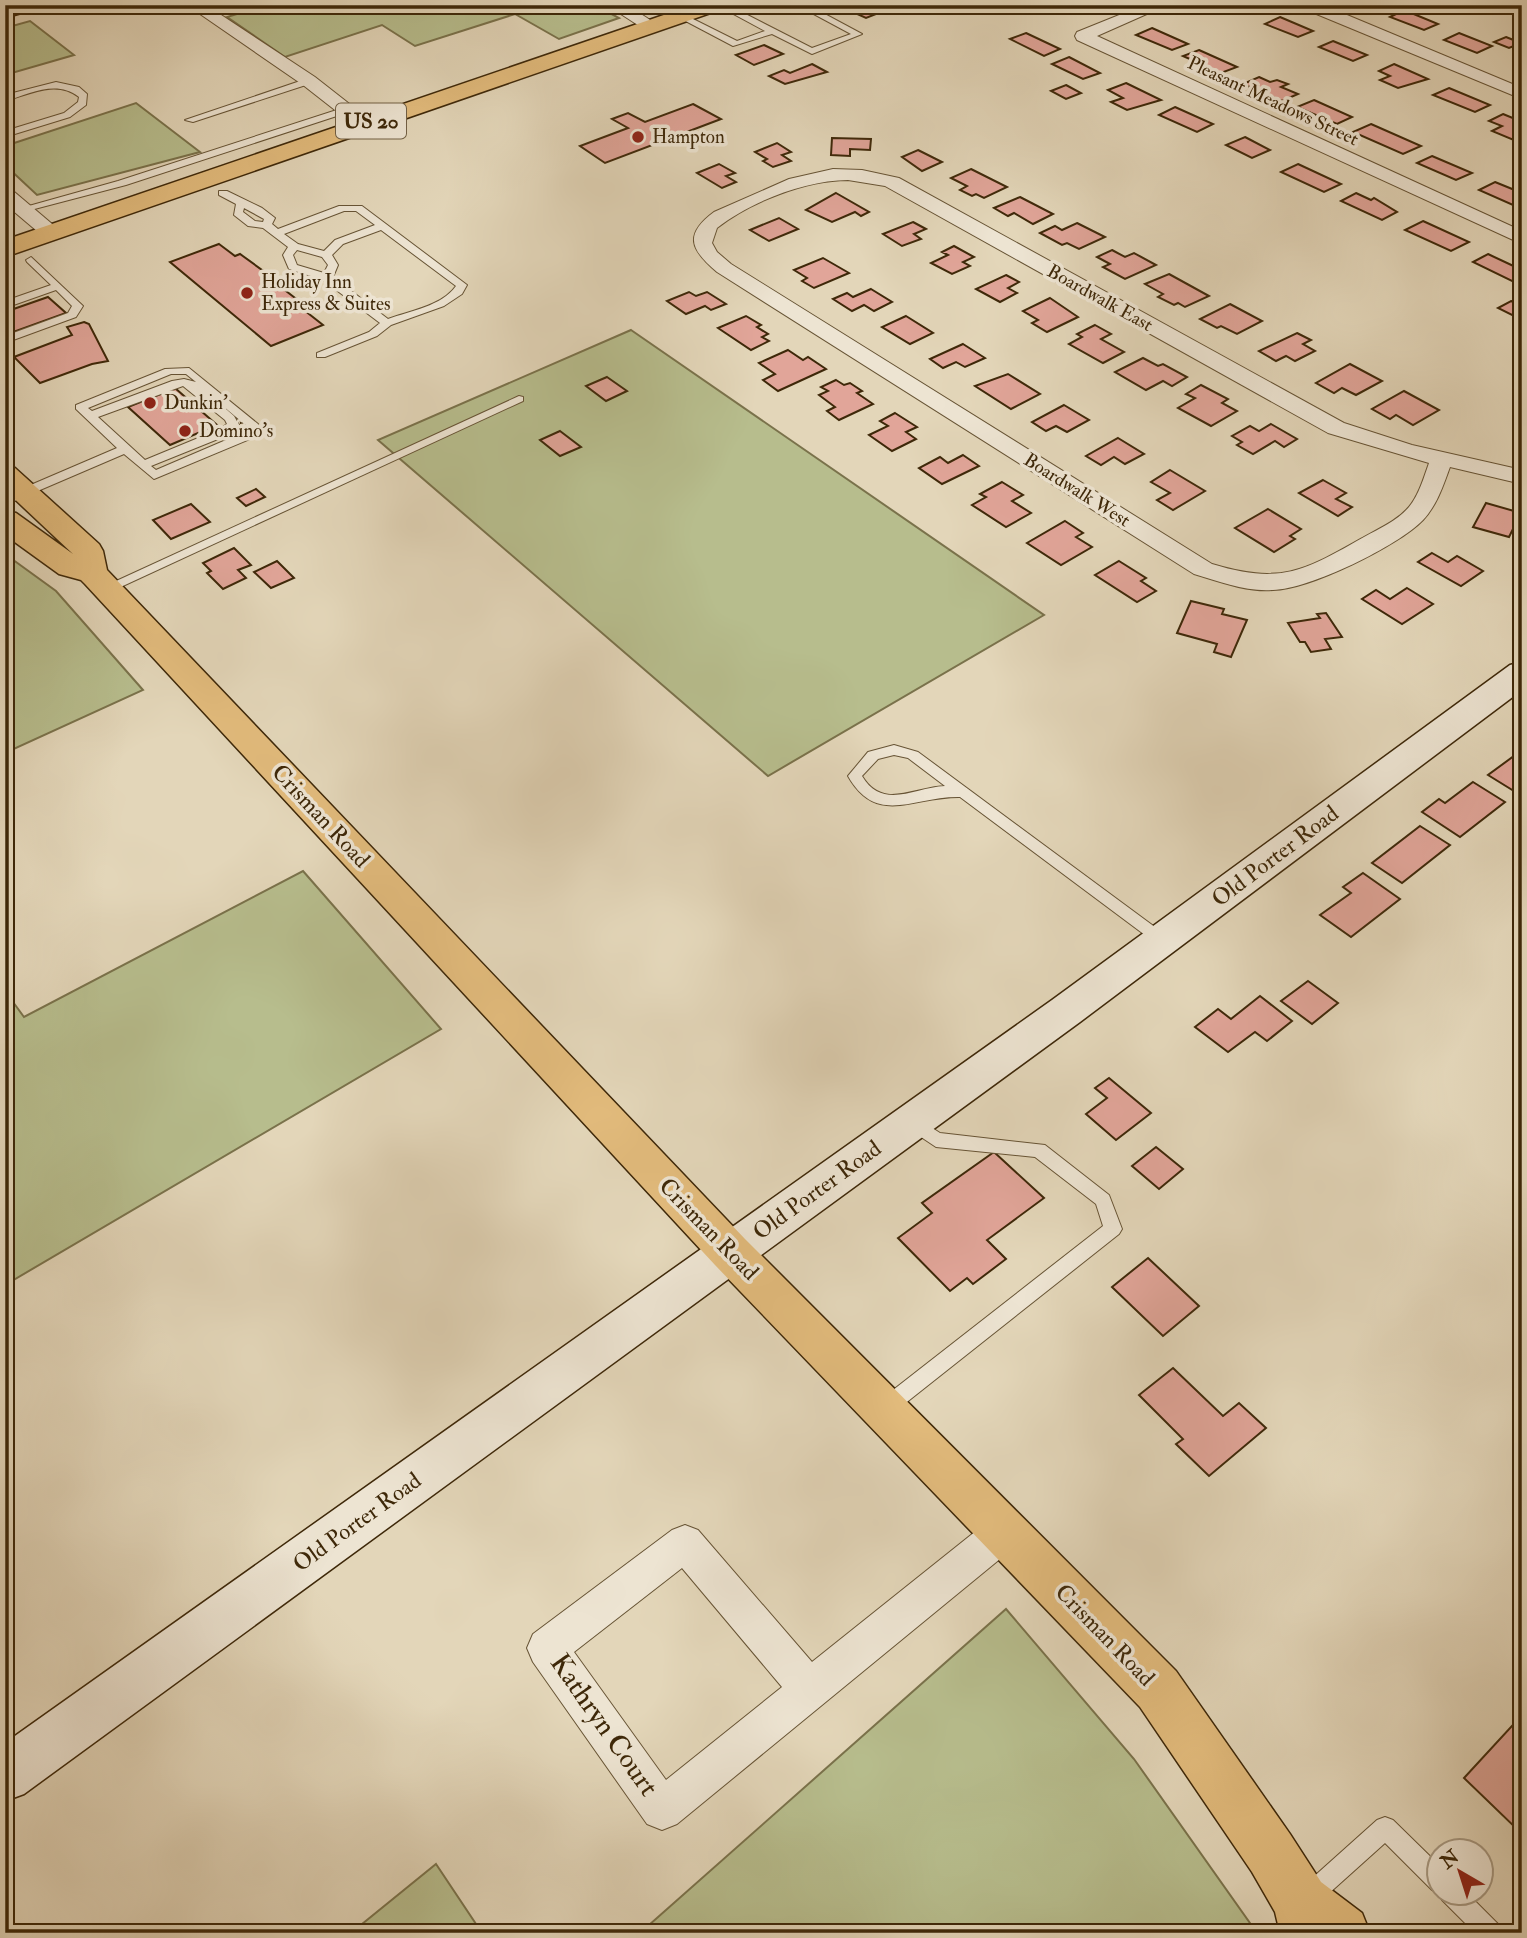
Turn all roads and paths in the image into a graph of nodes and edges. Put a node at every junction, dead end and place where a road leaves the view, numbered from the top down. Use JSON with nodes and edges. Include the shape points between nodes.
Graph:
{"nodes":[{"id":1,"x":195,"y":5,"type":"edge"},
{"id":2,"x":615,"y":5,"type":"edge"},
{"id":3,"x":718,"y":5,"type":"edge"},
{"id":4,"x":801,"y":5,"type":"edge"},
{"id":5,"x":1022,"y":5,"type":"edge"},
{"id":6,"x":1044,"y":5,"type":"edge"},
{"id":7,"x":1159,"y":5,"type":"edge"},
{"id":8,"x":1308,"y":5,"type":"edge"},
{"id":9,"x":682,"y":17,"type":"junction"},
{"id":10,"x":644,"y":31,"type":"junction"},
{"id":11,"x":773,"y":31,"type":"junction"},
{"id":12,"x":309,"y":81,"type":"junction"},
{"id":13,"x":1522,"y":94,"type":"edge"},
{"id":14,"x":5,"y":98,"type":"edge"},
{"id":15,"x":345,"y":110,"type":"junction"},
{"id":16,"x":190,"y":120,"type":"dead end"},
{"id":17,"x":379,"y":127,"type":"junction"},
{"id":18,"x":5,"y":134,"type":"edge"},
{"id":19,"x":5,"y":194,"type":"edge"},
{"id":20,"x":231,"y":199,"type":"junction"},
{"id":21,"x":23,"y":209,"type":"junction"},
{"id":22,"x":382,"y":226,"type":"junction"},
{"id":23,"x":51,"y":233,"type":"junction"},
{"id":24,"x":277,"y":233,"type":"junction"},
{"id":25,"x":1522,"y":238,"type":"edge"},
{"id":26,"x":293,"y":246,"type":"junction"},
{"id":27,"x":14,"y":248,"type":"edge"},
{"id":28,"x":704,"y":250,"type":"joint"},
{"id":29,"x":326,"y":255,"type":"junction"},
{"id":30,"x":5,"y":269,"type":"edge"},
{"id":31,"x":327,"y":278,"type":"junction"},
{"id":32,"x":58,"y":286,"type":"junction"},
{"id":33,"x":5,"y":305,"type":"edge"},
{"id":34,"x":387,"y":323,"type":"junction"},
{"id":35,"x":5,"y":340,"type":"edge"},
{"id":36,"x":321,"y":355,"type":"dead end"},
{"id":37,"x":5,"y":382,"type":"edge"},
{"id":38,"x":5,"y":388,"type":"edge"},
{"id":39,"x":519,"y":399,"type":"dead end"},
{"id":40,"x":90,"y":416,"type":"junction"},
{"id":41,"x":124,"y":449,"type":"junction"},
{"id":42,"x":1442,"y":457,"type":"junction"},
{"id":43,"x":144,"y":465,"type":"junction"},
{"id":44,"x":1522,"y":477,"type":"edge"},
{"id":45,"x":12,"y":489,"type":"edge"},
{"id":46,"x":5,"y":520,"type":"edge"},
{"id":47,"x":99,"y":580,"type":"junction"},
{"id":48,"x":1522,"y":673,"type":"edge"},
{"id":49,"x":960,"y":792,"type":"junction"},
{"id":50,"x":1162,"y":940,"type":"junction"},
{"id":51,"x":912,"y":1122,"type":"junction"},
{"id":52,"x":730,"y":1252,"type":"junction"},
{"id":53,"x":884,"y":1409,"type":"junction"},
{"id":54,"x":1004,"y":1532,"type":"junction"},
{"id":55,"x":810,"y":1690,"type":"junction"},
{"id":56,"x":5,"y":1775,"type":"edge"},
{"id":57,"x":1426,"y":1868,"type":"edge"},
{"id":58,"x":1464,"y":1906,"type":"edge"},
{"id":59,"x":1317,"y":1922,"type":"edge"},
{"id":60,"x":1490,"y":1933,"type":"edge"}],
"edges":[{"from":1,"to":12,"type":"street"},
{"from":2,"to":10,"type":"street"},
{"from":3,"to":9,"type":"main road","number":"US 20"},
{"from":3,"to":11,"type":"lane"},
{"from":4,"to":11,"type":"lane","via":[[858,34],[812,51]]},
{"from":5,"to":6,"type":"lane"},
{"from":7,"to":25,"type":"street","name":"Pleasant Meadows Street","via":[[1083,36]]},
{"from":8,"to":13,"type":"street"},
{"from":9,"to":10,"type":"main road","number":"US 20"},
{"from":9,"to":11,"type":"lane","via":[[736,44]]},
{"from":10,"to":17,"type":"main road","number":"US 20"},
{"from":12,"to":15,"type":"street"},
{"from":12,"to":16,"type":"lane"},
{"from":14,"to":18,"type":"lane","via":[[57,84],[69,85],[84,96],[83,103],[67,115]]},
{"from":15,"to":17,"type":"street"},
{"from":15,"to":21,"type":"lane","via":[[135,179]]},
{"from":17,"to":20,"type":"main road","number":"US 20"},
{"from":17,"to":23,"type":"main road","number":"US 20"},
{"from":19,"to":21,"type":"street"},
{"from":20,"to":24,"type":"lane","via":[[238,213],[252,224],[266,225]]},
{"from":20,"to":27,"type":"main road","number":"US 20"},
{"from":21,"to":23,"type":"street"},
{"from":22,"to":24,"type":"lane","via":[[352,207]]},
{"from":22,"to":29,"type":"lane","via":[[339,243]]},
{"from":22,"to":34,"type":"lane","via":[[462,285],[450,299]]},
{"from":23,"to":27,"type":"main road","number":"US 20"},
{"from":24,"to":26,"type":"lane"},
{"from":26,"to":29,"type":"lane"},
{"from":26,"to":31,"type":"lane","via":[[288,255],[293,267]]},
{"from":27,"to":30,"type":"main road","number":"US 20"},
{"from":27,"to":32,"type":"lane"},
{"from":28,"to":42,"type":"street","name":"Boardwalk East","via":[[704,229],[714,219],[802,180],[853,175],[892,182],[1336,428]]},
{"from":28,"to":42,"type":"street","name":"Boardwalk West","via":[[724,268],[1203,569],[1227,577],[1258,584],[1291,582],[1317,574],[1409,521],[1422,506]]},
{"from":29,"to":31,"type":"lane","via":[[333,265]]},
{"from":31,"to":34,"type":"lane"},
{"from":32,"to":33,"type":"lane"},
{"from":32,"to":35,"type":"lane","via":[[78,306],[72,315]]},
{"from":34,"to":36,"type":"lane","via":[[373,334]]},
{"from":37,"to":38,"type":"lane","via":[[10,387]]},
{"from":39,"to":47,"type":"lane"},
{"from":40,"to":41,"type":"lane"},
{"from":40,"to":43,"type":"lane","via":[[184,382],[230,418],[233,425],[224,432]]},
{"from":40,"to":43,"type":"lane","via":[[80,407],[169,371],[190,370],[254,426],[253,433],[154,475]]},
{"from":41,"to":43,"type":"lane"},
{"from":41,"to":45,"type":"lane"},
{"from":42,"to":44,"type":"street","name":"Boardwalk East"},
{"from":45,"to":47,"type":"main road","name":"Crisman Road","via":[[88,551]]},
{"from":46,"to":47,"type":"main road","name":"Crisman Road","via":[[70,567]]},
{"from":47,"to":52,"type":"main road","name":"Crisman Road"},
{"from":48,"to":50,"type":"street","name":"Old Porter Road"},
{"from":49,"to":49,"type":"lane","via":[[913,755],[894,748],[878,752],[855,776],[859,785],[880,800]]},
{"from":49,"to":50,"type":"lane"},
{"from":50,"to":51,"type":"street","name":"Old Porter Road"},
{"from":51,"to":52,"type":"street","name":"Old Porter Road"},
{"from":51,"to":53,"type":"lane","via":[[936,1140],[1039,1150],[1103,1200],[1113,1229]]},
{"from":52,"to":53,"type":"main road","name":"Crisman Road"},
{"from":52,"to":56,"type":"street","name":"Old Porter Road"},
{"from":53,"to":54,"type":"main road","name":"Crisman Road"},
{"from":54,"to":55,"type":"street","name":"Kathryn Court"},
{"from":54,"to":59,"type":"main road","name":"Crisman Road","via":[[1158,1689]]},
{"from":55,"to":55,"type":"street","name":"Kathryn Court","via":[[662,1809],[547,1648],[685,1543]]},
{"from":57,"to":59,"type":"lane","via":[[1385,1828]]},
{"from":58,"to":60,"type":"lane"}]}
